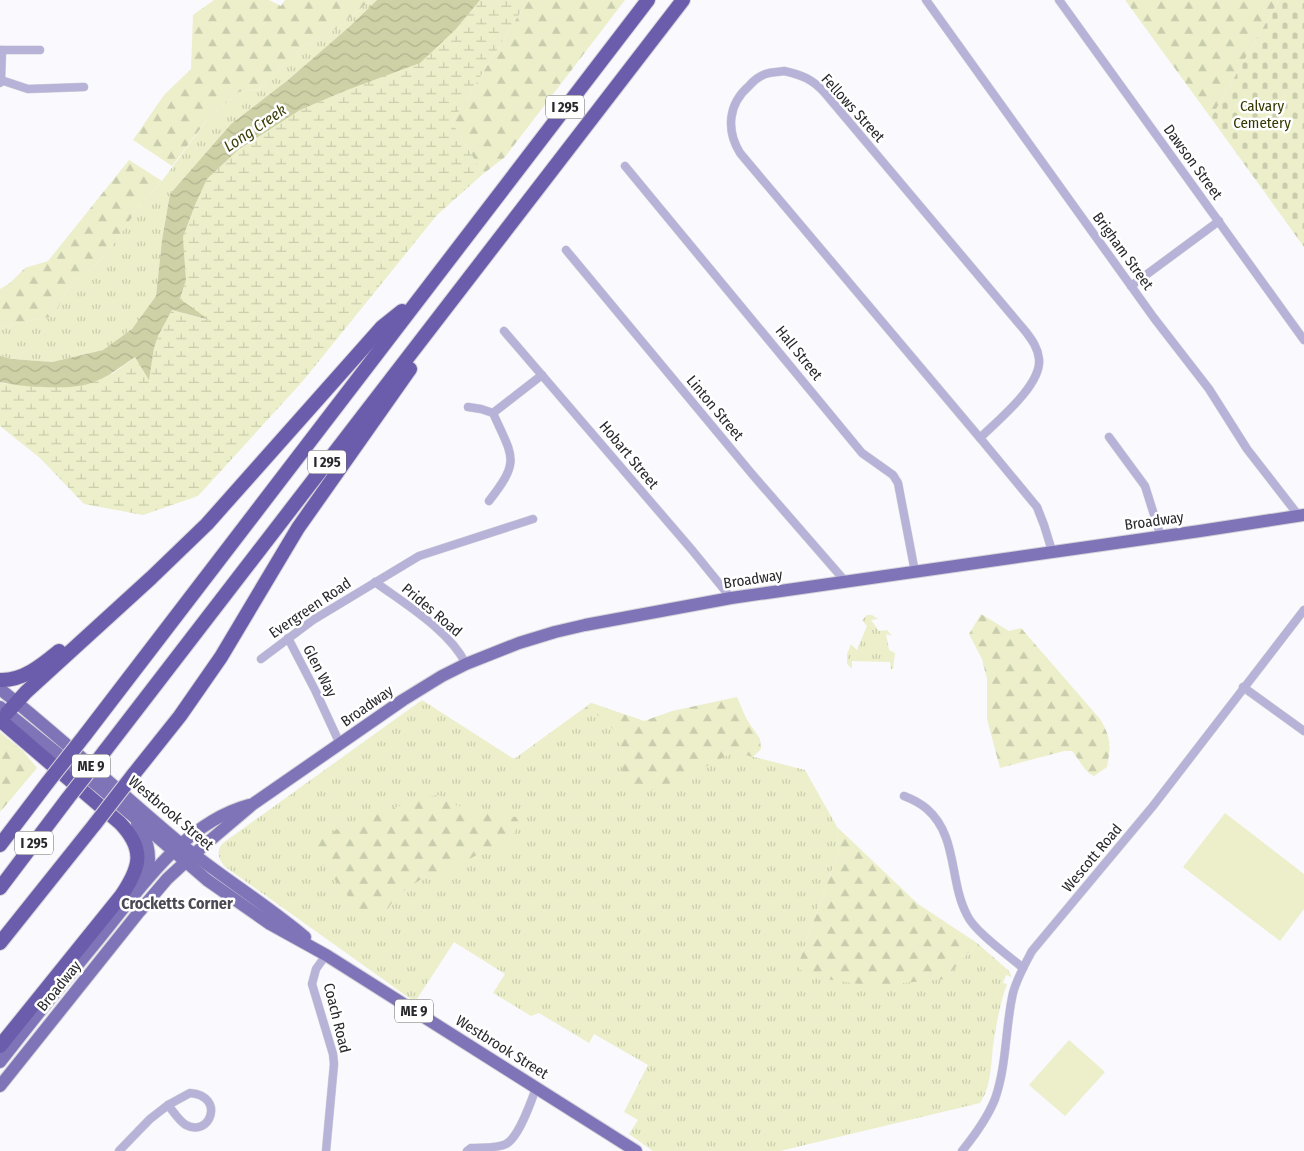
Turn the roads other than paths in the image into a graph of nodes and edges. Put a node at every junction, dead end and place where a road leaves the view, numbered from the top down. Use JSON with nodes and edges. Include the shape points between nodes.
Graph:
{"nodes":[{"id":1,"x":648,"y":0,"type":"edge"},
{"id":2,"x":683,"y":0,"type":"edge"},
{"id":3,"x":926,"y":0,"type":"edge"},
{"id":4,"x":1059,"y":0,"type":"edge"},
{"id":5,"x":1,"y":50,"type":"edge"},
{"id":6,"x":40,"y":50,"type":"dead end"},
{"id":7,"x":1,"y":81,"type":"edge"},
{"id":8,"x":84,"y":87,"type":"dead end"},
{"id":9,"x":625,"y":166,"type":"dead end"},
{"id":10,"x":550,"y":172,"type":"junction"},
{"id":11,"x":1219,"y":221,"type":"junction"},
{"id":12,"x":566,"y":250,"type":"dead end"},
{"id":13,"x":1131,"y":286,"type":"junction"},
{"id":14,"x":420,"y":296,"type":"junction"},
{"id":15,"x":504,"y":331,"type":"dead end"},
{"id":16,"x":1304,"y":340,"type":"edge"},
{"id":17,"x":542,"y":375,"type":"junction"},
{"id":18,"x":468,"y":407,"type":"dead end"},
{"id":19,"x":493,"y":414,"type":"junction"},
{"id":20,"x":1108,"y":437,"type":"dead end"},
{"id":21,"x":980,"y":438,"type":"junction"},
{"id":22,"x":489,"y":501,"type":"dead end"},
{"id":23,"x":1301,"y":515,"type":"edge"},
{"id":24,"x":533,"y":519,"type":"dead end"},
{"id":25,"x":1161,"y":537,"type":"junction"},
{"id":26,"x":1052,"y":551,"type":"junction"},
{"id":27,"x":915,"y":572,"type":"junction"},
{"id":28,"x":845,"y":581,"type":"junction"},
{"id":29,"x":375,"y":582,"type":"junction"},
{"id":30,"x":139,"y":590,"type":"junction"},
{"id":31,"x":731,"y":598,"type":"junction"},
{"id":32,"x":1304,"y":610,"type":"edge"},
{"id":33,"x":288,"y":638,"type":"junction"},
{"id":34,"x":261,"y":659,"type":"dead end"},
{"id":35,"x":466,"y":664,"type":"junction"},
{"id":36,"x":0,"y":680,"type":"edge"},
{"id":37,"x":1243,"y":687,"type":"junction"},
{"id":38,"x":0,"y":689,"type":"edge"},
{"id":39,"x":16,"y":702,"type":"junction"},
{"id":40,"x":2,"y":714,"type":"edge"},
{"id":41,"x":1304,"y":731,"type":"edge"},
{"id":42,"x":340,"y":744,"type":"junction"},
{"id":43,"x":904,"y":796,"type":"dead end"},
{"id":44,"x":253,"y":804,"type":"junction"},
{"id":45,"x":122,"y":806,"type":"junction"},
{"id":46,"x":0,"y":845,"type":"edge"},
{"id":47,"x":177,"y":847,"type":"junction"},
{"id":48,"x":189,"y":858,"type":"junction"},
{"id":49,"x":0,"y":888,"type":"edge"},
{"id":50,"x":136,"y":894,"type":"junction"},
{"id":51,"x":0,"y":943,"type":"edge"},
{"id":52,"x":326,"y":955,"type":"junction"},
{"id":53,"x":1023,"y":968,"type":"junction"},
{"id":54,"x":0,"y":1046,"type":"edge"},
{"id":55,"x":0,"y":1062,"type":"edge"},
{"id":56,"x":0,"y":1086,"type":"edge"},
{"id":57,"x":536,"y":1088,"type":"junction"},
{"id":58,"x":168,"y":1105,"type":"junction"},
{"id":59,"x":119,"y":1151,"type":"edge"},
{"id":60,"x":326,"y":1151,"type":"edge"},
{"id":61,"x":467,"y":1151,"type":"edge"},
{"id":62,"x":636,"y":1151,"type":"edge"},
{"id":63,"x":962,"y":1151,"type":"edge"}],
"edges":[{"from":1,"to":14,"type":"highway","number":"I 295"},
{"from":2,"to":10,"type":"highway","number":"I 295"},
{"from":3,"to":13,"type":"street","name":"Brigham Street"},
{"from":4,"to":11,"type":"street","name":"Dawson Street"},
{"from":5,"to":6,"type":"street"},
{"from":5,"to":7,"type":"street"},
{"from":7,"to":8,"type":"street","via":[[28,89]]},
{"from":9,"to":27,"type":"street","name":"Hall Street","via":[[862,453],[898,483]]},
{"from":10,"to":49,"type":"highway","number":"I 295","bridge":true},
{"from":10,"to":51,"type":"highway","bridge":true,"via":[[298,528],[232,639],[185,709]]},
{"from":11,"to":13,"type":"street"},
{"from":11,"to":16,"type":"street","name":"Dawson Street"},
{"from":12,"to":28,"type":"street","name":"Linton Street"},
{"from":13,"to":23,"type":"street","name":"Brigham Street","via":[[1209,389],[1247,449]]},
{"from":14,"to":30,"type":"highway","via":[[382,328],[217,513]]},
{"from":14,"to":46,"type":"highway","number":"I 295","bridge":true},
{"from":15,"to":17,"type":"street","name":"Hobart Street"},
{"from":17,"to":19,"type":"street"},
{"from":17,"to":31,"type":"street","name":"Hobart Street"},
{"from":18,"to":19,"type":"street"},
{"from":19,"to":22,"type":"street","via":[[508,446],[511,466],[504,482]]},
{"from":20,"to":25,"type":"street","via":[[1145,486]]},
{"from":21,"to":21,"type":"street","name":"Fellows Street","via":[[740,153],[731,134],[731,114],[738,98],[754,81],[784,71],[801,75],[817,85],[1032,340],[1037,350],[1038,370],[1026,392]]},
{"from":21,"to":26,"type":"street","name":"Fellows Street","via":[[1037,507]]},
{"from":23,"to":25,"type":"main road","name":"Broadway"},
{"from":24,"to":29,"type":"street","name":"Evergreen Road","via":[[419,556]]},
{"from":25,"to":26,"type":"main road","name":"Broadway"},
{"from":26,"to":27,"type":"main road","name":"Broadway"},
{"from":27,"to":28,"type":"main road","name":"Broadway"},
{"from":28,"to":31,"type":"main road","name":"Broadway"},
{"from":29,"to":33,"type":"street","name":"Evergreen Road"},
{"from":29,"to":35,"type":"street","name":"Prides Road","via":[[426,619],[455,646]]},
{"from":30,"to":36,"type":"highway","via":[[37,668],[17,678]]},
{"from":30,"to":39,"type":"highway"},
{"from":31,"to":35,"type":"main road","name":"Broadway","via":[[562,630]]},
{"from":32,"to":37,"type":"street","name":"Wescott Road"},
{"from":33,"to":34,"type":"street","name":"Evergreen Road"},
{"from":33,"to":42,"type":"street","name":"Glen Way"},
{"from":35,"to":42,"type":"main road","name":"Broadway","via":[[403,700]]},
{"from":37,"to":41,"type":"street"},
{"from":37,"to":53,"type":"street","name":"Wescott Road","via":[[1153,806],[1032,951]]},
{"from":38,"to":39,"type":"main road","name":"Westbrook Street","number":"ME 9"},
{"from":39,"to":40,"type":"highway"},
{"from":39,"to":47,"type":"main road","name":"Westbrook Street","number":"ME 9"},
{"from":40,"to":45,"type":"main road","name":"Westbrook Street","number":"ME 9"},
{"from":40,"to":54,"type":"highway","via":[[120,823],[133,841],[138,860],[134,877],[121,896]]},
{"from":42,"to":44,"type":"main road","name":"Broadway"},
{"from":43,"to":53,"type":"street","via":[[927,808],[944,830],[951,849],[959,899],[968,918]]},
{"from":44,"to":47,"type":"main road","name":"Broadway","via":[[227,813]]},
{"from":44,"to":48,"type":"main road","name":"Broadway"},
{"from":45,"to":47,"type":"main road","name":"Westbrook Street","number":"ME 9"},
{"from":45,"to":50,"type":"main road","via":[[141,830],[149,853],[147,871]]},
{"from":47,"to":48,"type":"main road","name":"Westbrook Street","number":"ME 9"},
{"from":47,"to":50,"type":"main road","name":"Broadway"},
{"from":48,"to":52,"type":"main road","name":"Westbrook Street","number":"ME 9","via":[[207,880],[270,924]]},
{"from":48,"to":56,"type":"main road","name":"Broadway","via":[[144,906]]},
{"from":50,"to":55,"type":"main road","name":"Broadway"},
{"from":52,"to":57,"type":"main road","name":"Westbrook Street","number":"ME 9"},
{"from":52,"to":60,"type":"street","name":"Coach Road","via":[[312,984],[334,1064]]},
{"from":53,"to":63,"type":"street","name":"Wescott Road","via":[[1014,992],[1002,1074],[994,1100]]},
{"from":57,"to":61,"type":"street","via":[[514,1136],[507,1143]]},
{"from":57,"to":62,"type":"main road","name":"Westbrook Street","number":"ME 9"},
{"from":58,"to":58,"type":"street","via":[[185,1125],[194,1128],[209,1121],[212,1112],[208,1100],[199,1094],[190,1093]]},
{"from":58,"to":59,"type":"street"}]}
